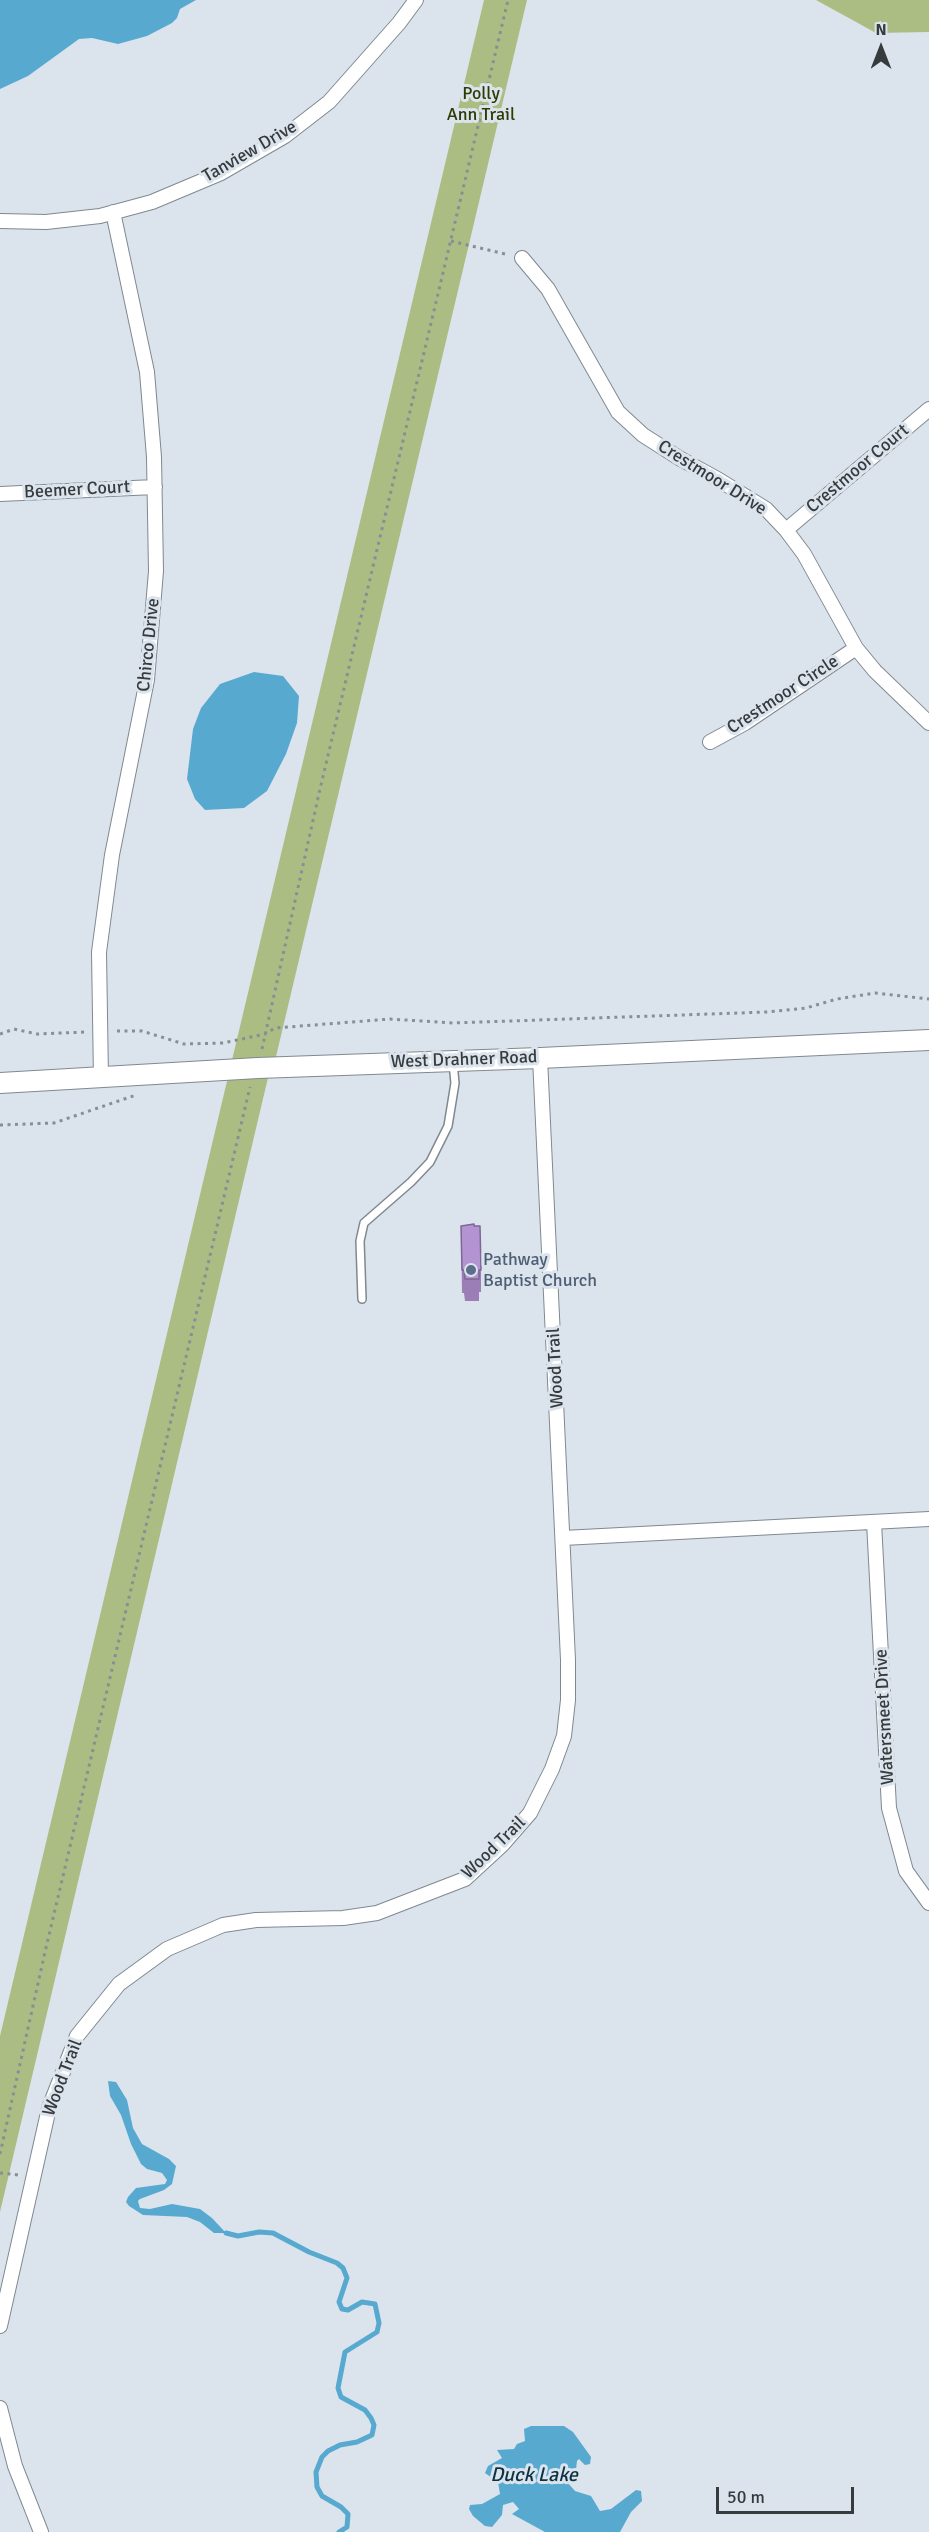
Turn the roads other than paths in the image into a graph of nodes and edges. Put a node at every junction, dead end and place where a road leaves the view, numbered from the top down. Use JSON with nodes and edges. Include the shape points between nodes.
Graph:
{"nodes":[{"id":1,"x":416,"y":0,"type":"edge"},
{"id":2,"x":112,"y":212,"type":"junction"},
{"id":3,"x":0,"y":221,"type":"edge"},
{"id":4,"x":522,"y":258,"type":"road end"},
{"id":5,"x":929,"y":409,"type":"edge"},
{"id":6,"x":155,"y":487,"type":"junction"},
{"id":7,"x":0,"y":494,"type":"edge"},
{"id":8,"x":786,"y":530,"type":"junction"},
{"id":9,"x":856,"y":648,"type":"junction"},
{"id":10,"x":929,"y":723,"type":"edge"},
{"id":11,"x":710,"y":742,"type":"dead end"},
{"id":12,"x":929,"y":1040,"type":"edge"},
{"id":13,"x":540,"y":1058,"type":"junction"},
{"id":14,"x":453,"y":1061,"type":"junction"},
{"id":15,"x":101,"y":1079,"type":"junction"},
{"id":16,"x":0,"y":1083,"type":"edge"},
{"id":17,"x":362,"y":1299,"type":"dead end"},
{"id":18,"x":929,"y":1519,"type":"edge"},
{"id":19,"x":874,"y":1522,"type":"junction"},
{"id":20,"x":563,"y":1538,"type":"junction"},
{"id":21,"x":929,"y":1903,"type":"edge"},
{"id":22,"x":0,"y":2326,"type":"edge"},
{"id":23,"x":0,"y":2408,"type":"edge"},
{"id":24,"x":41,"y":2532,"type":"edge"}],
"edges":[{"from":1,"to":2,"type":"street","name":"Tanview Drive","via":[[329,102],[285,136],[221,173],[152,202]]},
{"from":2,"to":3,"type":"street","name":"Tanview Drive","via":[[46,222]]},
{"from":2,"to":6,"type":"street","name":"Chirco Drive","via":[[147,372]]},
{"from":4,"to":8,"type":"street","name":"Crestmoor Drive","via":[[548,289],[618,412],[643,435],[766,509]]},
{"from":5,"to":8,"type":"street","name":"Crestmoor Court"},
{"from":6,"to":7,"type":"street","name":"Beemer Court"},
{"from":6,"to":15,"type":"street","name":"Chirco Drive","via":[[156,571],[147,680],[112,855],[99,952]]},
{"from":8,"to":9,"type":"street","name":"Crestmoor Drive","via":[[804,554]]},
{"from":9,"to":10,"type":"street","name":"Crestmoor Drive"},
{"from":9,"to":11,"type":"street","name":"Crestmoor Circle"},
{"from":12,"to":13,"type":"street","name":"West Drahner Road"},
{"from":13,"to":14,"type":"street","name":"West Drahner Road"},
{"from":13,"to":20,"type":"street","name":"Wood Trail"},
{"from":14,"to":15,"type":"street","name":"West Drahner Road"},
{"from":14,"to":17,"type":"lane","via":[[455,1083],[448,1126],[430,1162],[364,1223],[360,1241]]},
{"from":15,"to":16,"type":"street","name":"West Drahner Road"},
{"from":18,"to":19,"type":"street"},
{"from":19,"to":20,"type":"street"},
{"from":19,"to":21,"type":"street","name":"Watersmeet Drive","via":[[889,1808],[906,1871]]},
{"from":20,"to":22,"type":"street","name":"Wood Trail","via":[[568,1660],[564,1736],[530,1813],[465,1879],[377,1913],[223,1925],[166,1949],[119,1984],[77,2036],[49,2108]]},
{"from":23,"to":24,"type":"street","via":[[15,2466]]}]}
